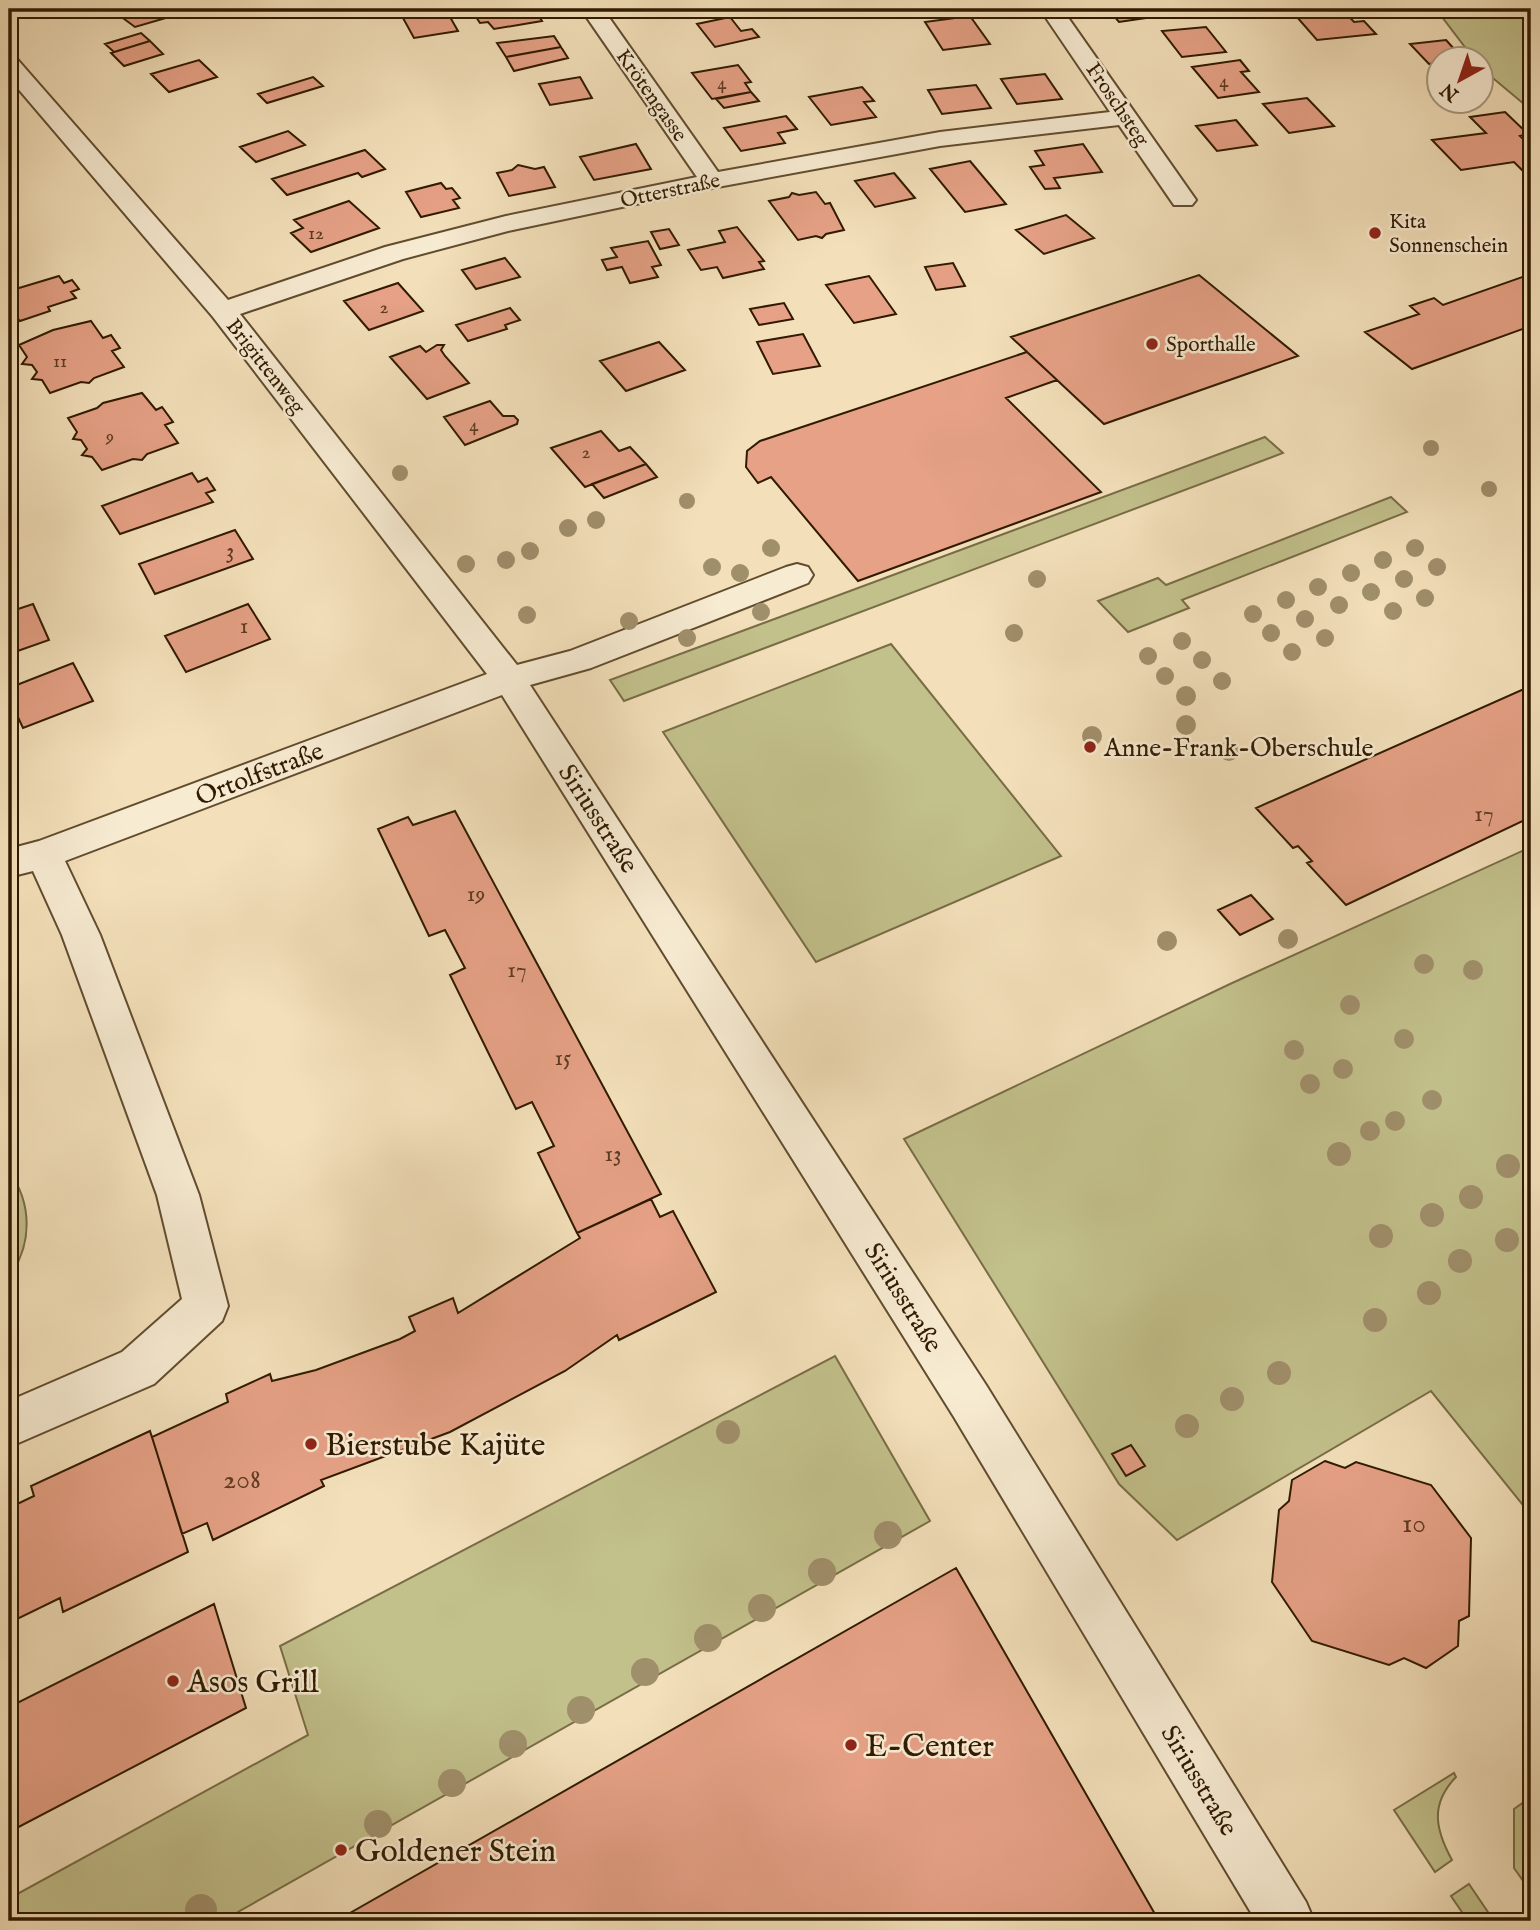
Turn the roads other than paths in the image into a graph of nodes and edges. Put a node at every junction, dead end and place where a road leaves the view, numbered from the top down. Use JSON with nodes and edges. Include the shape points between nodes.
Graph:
{"nodes":[{"id":1,"x":592,"y":9,"type":"edge"},
{"id":2,"x":1051,"y":9,"type":"edge"},
{"id":3,"x":9,"y":64,"type":"edge"},
{"id":4,"x":1128,"y":117,"type":"junction"},
{"id":5,"x":712,"y":181,"type":"junction"},
{"id":6,"x":1183,"y":200,"type":"dead end"},
{"id":7,"x":223,"y":311,"type":"junction"},
{"id":8,"x":797,"y":575,"type":"dead end"},
{"id":9,"x":509,"y":679,"type":"junction"},
{"id":10,"x":44,"y":854,"type":"junction"},
{"id":11,"x":9,"y":863,"type":"edge"},
{"id":12,"x":9,"y":1424,"type":"edge"},
{"id":13,"x":1287,"y":1921,"type":"edge"}],
"edges":[{"from":1,"to":5,"type":"street","name":"Krötengasse"},
{"from":2,"to":4,"type":"street","name":"Froschsteg"},
{"from":3,"to":7,"type":"street","name":"Brigittenweg"},
{"from":4,"to":5,"type":"street","name":"Otterstraße","via":[[940,139]]},
{"from":4,"to":6,"type":"street","name":"Froschsteg"},
{"from":5,"to":7,"type":"street","name":"Otterstraße","via":[[452,237]]},
{"from":7,"to":9,"type":"street","name":"Brigittenweg"},
{"from":8,"to":9,"type":"street","name":"Ortolfstraße","via":[[579,660]]},
{"from":9,"to":10,"type":"street","name":"Ortolfstraße"},
{"from":9,"to":13,"type":"street","name":"Siriusstraße","via":[[970,1401]]},
{"from":10,"to":11,"type":"street","name":"Ortolfstraße"},
{"from":10,"to":12,"type":"street","via":[[81,934],[178,1195],[206,1306],[138,1368]]}]}
